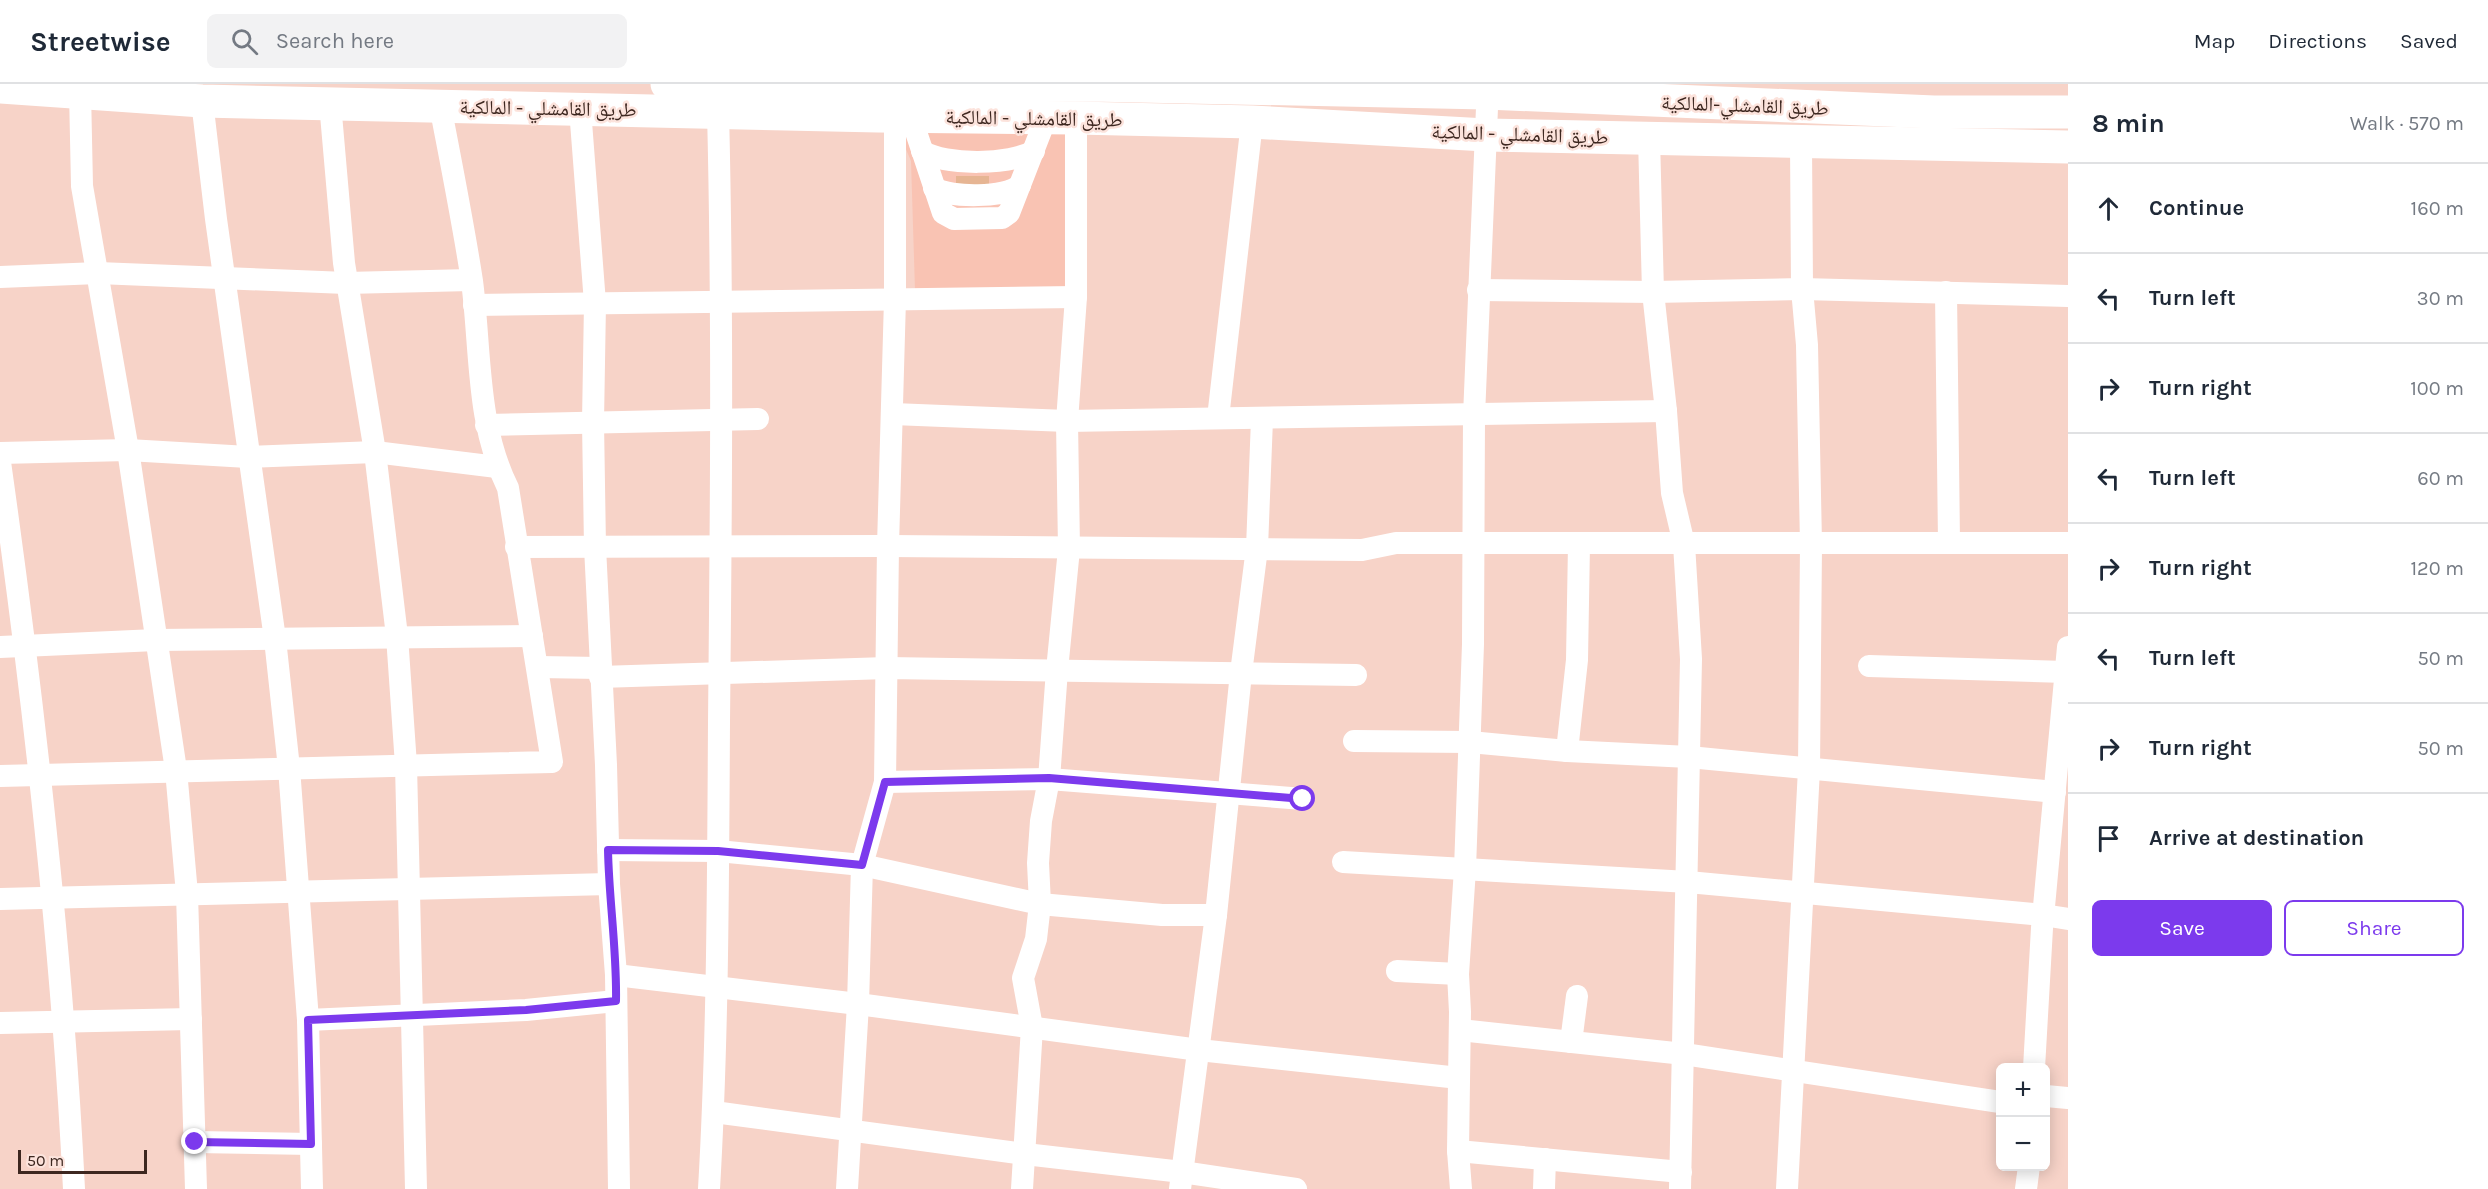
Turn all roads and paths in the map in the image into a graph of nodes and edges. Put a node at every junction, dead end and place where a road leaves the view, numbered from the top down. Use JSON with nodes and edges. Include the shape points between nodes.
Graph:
{"nodes":[{"id":1,"x":667,"y":84,"type":"edge"},
{"id":2,"x":1098,"y":85,"type":"edge"},
{"id":3,"x":817,"y":86,"type":"edge"},
{"id":4,"x":0,"y":87,"type":"edge"},
{"id":5,"x":1487,"y":89,"type":"edge"},
{"id":6,"x":80,"y":91,"type":"junction"},
{"id":7,"x":202,"y":101,"type":"junction"},
{"id":8,"x":330,"y":103,"type":"junction"},
{"id":9,"x":440,"y":105,"type":"junction"},
{"id":10,"x":580,"y":109,"type":"junction"},
{"id":11,"x":891,"y":109,"type":"junction"},
{"id":12,"x":718,"y":111,"type":"junction"},
{"id":13,"x":2068,"y":111,"type":"edge"},
{"id":14,"x":1061,"y":118,"type":"junction"},
{"id":15,"x":1109,"y":119,"type":"junction"},
{"id":16,"x":1252,"y":122,"type":"junction"},
{"id":17,"x":1486,"y":135,"type":"junction"},
{"id":18,"x":1649,"y":138,"type":"junction"},
{"id":19,"x":1801,"y":143,"type":"junction"},
{"id":20,"x":2068,"y":147,"type":"edge"},
{"id":21,"x":1034,"y":151,"type":"junction"},
{"id":22,"x":922,"y":152,"type":"junction"},
{"id":23,"x":98,"y":273,"type":"junction"},
{"id":24,"x":0,"y":277,"type":"edge"},
{"id":25,"x":224,"y":279,"type":"junction"},
{"id":26,"x":471,"y":280,"type":"junction"},
{"id":27,"x":346,"y":283,"type":"junction"},
{"id":28,"x":1802,"y":289,"type":"junction"},
{"id":29,"x":1478,"y":290,"type":"junction"},
{"id":30,"x":1653,"y":292,"type":"junction"},
{"id":31,"x":1946,"y":292,"type":"junction"},
{"id":32,"x":2068,"y":296,"type":"edge"},
{"id":33,"x":1076,"y":297,"type":"junction"},
{"id":34,"x":895,"y":299,"type":"junction"},
{"id":35,"x":722,"y":302,"type":"junction"},
{"id":36,"x":595,"y":303,"type":"junction"},
{"id":37,"x":474,"y":305,"type":"junction"},
{"id":38,"x":1666,"y":411,"type":"junction"},
{"id":39,"x":893,"y":414,"type":"junction"},
{"id":40,"x":1474,"y":416,"type":"junction"},
{"id":41,"x":1218,"y":418,"type":"junction"},
{"id":42,"x":1263,"y":418,"type":"junction"},
{"id":43,"x":720,"y":419,"type":"junction"},
{"id":44,"x":759,"y":420,"type":"dead end"},
{"id":45,"x":593,"y":422,"type":"junction"},
{"id":46,"x":1067,"y":422,"type":"junction"},
{"id":47,"x":486,"y":425,"type":"junction"},
{"id":48,"x":128,"y":450,"type":"junction"},
{"id":49,"x":375,"y":452,"type":"junction"},
{"id":50,"x":0,"y":453,"type":"edge"},
{"id":51,"x":248,"y":457,"type":"junction"},
{"id":52,"x":0,"y":462,"type":"edge"},
{"id":53,"x":497,"y":467,"type":"junction"},
{"id":54,"x":1811,"y":543,"type":"junction"},
{"id":55,"x":1948,"y":543,"type":"junction"},
{"id":56,"x":2068,"y":543,"type":"edge"},
{"id":57,"x":1474,"y":544,"type":"junction"},
{"id":58,"x":1579,"y":544,"type":"junction"},
{"id":59,"x":1684,"y":544,"type":"junction"},
{"id":60,"x":720,"y":546,"type":"junction"},
{"id":61,"x":888,"y":546,"type":"junction"},
{"id":62,"x":516,"y":547,"type":"junction"},
{"id":63,"x":595,"y":547,"type":"junction"},
{"id":64,"x":1069,"y":549,"type":"junction"},
{"id":65,"x":1257,"y":549,"type":"junction"},
{"id":66,"x":397,"y":636,"type":"junction"},
{"id":67,"x":532,"y":636,"type":"junction"},
{"id":68,"x":275,"y":639,"type":"junction"},
{"id":69,"x":156,"y":640,"type":"junction"},
{"id":70,"x":26,"y":646,"type":"junction"},
{"id":71,"x":0,"y":647,"type":"edge"},
{"id":72,"x":2068,"y":648,"type":"edge"},
{"id":73,"x":1869,"y":666,"type":"dead end"},
{"id":74,"x":538,"y":667,"type":"junction"},
{"id":75,"x":887,"y":668,"type":"junction"},
{"id":76,"x":1057,"y":670,"type":"junction"},
{"id":77,"x":600,"y":672,"type":"junction"},
{"id":78,"x":2066,"y":672,"type":"junction"},
{"id":79,"x":1241,"y":673,"type":"junction"},
{"id":80,"x":720,"y":674,"type":"junction"},
{"id":81,"x":1356,"y":675,"type":"dead end"},
{"id":82,"x":1354,"y":741,"type":"dead end"},
{"id":83,"x":1470,"y":742,"type":"junction"},
{"id":84,"x":1567,"y":751,"type":"junction"},
{"id":85,"x":1689,"y":757,"type":"junction"},
{"id":86,"x":406,"y":765,"type":"junction"},
{"id":87,"x":289,"y":768,"type":"junction"},
{"id":88,"x":1809,"y":769,"type":"junction"},
{"id":89,"x":176,"y":770,"type":"junction"},
{"id":90,"x":40,"y":774,"type":"junction"},
{"id":91,"x":0,"y":776,"type":"edge"},
{"id":92,"x":1049,"y":778,"type":"junction"},
{"id":93,"x":2060,"y":778,"type":"edge"},
{"id":94,"x":885,"y":782,"type":"junction"},
{"id":95,"x":1228,"y":793,"type":"junction"},
{"id":96,"x":1303,"y":799,"type":"dead end"},
{"id":97,"x":608,"y":850,"type":"junction"},
{"id":98,"x":718,"y":851,"type":"junction"},
{"id":99,"x":1343,"y":862,"type":"dead end"},
{"id":100,"x":862,"y":865,"type":"junction"},
{"id":101,"x":1465,"y":869,"type":"junction"},
{"id":102,"x":1688,"y":882,"type":"junction"},
{"id":103,"x":609,"y":884,"type":"junction"},
{"id":104,"x":410,"y":889,"type":"junction"},
{"id":105,"x":299,"y":892,"type":"junction"},
{"id":106,"x":1803,"y":893,"type":"junction"},
{"id":107,"x":187,"y":894,"type":"junction"},
{"id":108,"x":51,"y":897,"type":"junction"},
{"id":109,"x":0,"y":899,"type":"edge"},
{"id":110,"x":1040,"y":904,"type":"junction"},
{"id":111,"x":1216,"y":915,"type":"junction"},
{"id":112,"x":2043,"y":915,"type":"junction"},
{"id":113,"x":2068,"y":919,"type":"edge"},
{"id":114,"x":1397,"y":971,"type":"dead end"},
{"id":115,"x":1458,"y":974,"type":"junction"},
{"id":116,"x":616,"y":975,"type":"junction"},
{"id":117,"x":716,"y":986,"type":"junction"},
{"id":118,"x":1577,"y":996,"type":"dead end"},
{"id":119,"x":616,"y":1001,"type":"junction"},
{"id":120,"x":858,"y":1004,"type":"junction"},
{"id":121,"x":411,"y":1016,"type":"junction"},
{"id":122,"x":191,"y":1018,"type":"junction"},
{"id":123,"x":308,"y":1020,"type":"junction"},
{"id":124,"x":62,"y":1022,"type":"junction"},
{"id":125,"x":0,"y":1023,"type":"edge"},
{"id":126,"x":1032,"y":1027,"type":"junction"},
{"id":127,"x":1460,"y":1030,"type":"junction"},
{"id":128,"x":1571,"y":1042,"type":"junction"},
{"id":129,"x":1199,"y":1050,"type":"junction"},
{"id":130,"x":1684,"y":1054,"type":"junction"},
{"id":131,"x":2034,"y":1063,"type":"edge"},
{"id":132,"x":1794,"y":1070,"type":"junction"},
{"id":133,"x":1459,"y":1078,"type":"junction"},
{"id":134,"x":2050,"y":1096,"type":"edge"},
{"id":135,"x":2068,"y":1098,"type":"edge"},
{"id":136,"x":1996,"y":1101,"type":"edge"},
{"id":137,"x":714,"y":1112,"type":"junction"},
{"id":138,"x":849,"y":1131,"type":"junction"},
{"id":139,"x":195,"y":1142,"type":"junction"},
{"id":140,"x":311,"y":1144,"type":"junction"},
{"id":141,"x":1458,"y":1151,"type":"junction"},
{"id":142,"x":1025,"y":1154,"type":"junction"},
{"id":143,"x":1545,"y":1159,"type":"junction"},
{"id":144,"x":2028,"y":1171,"type":"edge"},
{"id":145,"x":1181,"y":1181,"type":"edge"},
{"id":146,"x":1681,"y":1185,"type":"edge"},
{"id":147,"x":74,"y":1189,"type":"edge"},
{"id":148,"x":196,"y":1189,"type":"edge"},
{"id":149,"x":312,"y":1189,"type":"edge"},
{"id":150,"x":416,"y":1189,"type":"edge"},
{"id":151,"x":619,"y":1189,"type":"edge"},
{"id":152,"x":709,"y":1189,"type":"edge"},
{"id":153,"x":847,"y":1189,"type":"edge"},
{"id":154,"x":1022,"y":1189,"type":"edge"},
{"id":155,"x":1296,"y":1189,"type":"edge"},
{"id":156,"x":1461,"y":1189,"type":"edge"},
{"id":157,"x":1544,"y":1189,"type":"edge"},
{"id":158,"x":1787,"y":1189,"type":"edge"},
{"id":159,"x":2026,"y":1189,"type":"edge"}],
"edges":[{"from":1,"to":3,"type":"highway","name":"طريق القامشلي-المالكية"},
{"from":2,"to":5,"type":"highway","name":"طريق القامشلي-المالكية"},
{"from":2,"to":11,"type":"highway","name":"طريق القامشلي-المالكية"},
{"from":2,"to":15,"type":"highway"},
{"from":3,"to":11,"type":"highway","name":"طريق القامشلي-المالكية"},
{"from":4,"to":6,"type":"highway","name":"طريق القامشلي - المالكية"},
{"from":5,"to":13,"type":"highway","name":"طريق القامشلي-المالكية","via":[[1934,112]]},
{"from":5,"to":17,"type":"street"},
{"from":6,"to":7,"type":"highway","name":"طريق القامشلي - المالكية"},
{"from":6,"to":23,"type":"street","via":[[82,186]]},
{"from":7,"to":8,"type":"highway","name":"طريق القامشلي - المالكية"},
{"from":7,"to":25,"type":"street"},
{"from":8,"to":9,"type":"highway","name":"طريق القامشلي - المالكية"},
{"from":8,"to":27,"type":"street"},
{"from":9,"to":10,"type":"highway","name":"طريق القامشلي - المالكية"},
{"from":9,"to":26,"type":"street"},
{"from":10,"to":12,"type":"highway","name":"طريق القامشلي - المالكية"},
{"from":10,"to":36,"type":"street"},
{"from":11,"to":12,"type":"highway","name":"طريق القامشلي - المالكية"},
{"from":11,"to":14,"type":"highway","name":"طريق القامشلي - المالكية"},
{"from":11,"to":22,"type":"street"},
{"from":11,"to":34,"type":"street"},
{"from":12,"to":35,"type":"street"},
{"from":14,"to":15,"type":"highway","name":"طريق القامشلي - المالكية"},
{"from":14,"to":21,"type":"street"},
{"from":14,"to":33,"type":"street"},
{"from":15,"to":16,"type":"highway","name":"طريق القامشلي - المالكية"},
{"from":16,"to":17,"type":"highway","name":"طريق القامشلي - المالكية"},
{"from":16,"to":41,"type":"street"},
{"from":17,"to":18,"type":"highway","name":"طريق القامشلي - المالكية"},
{"from":17,"to":29,"type":"street"},
{"from":18,"to":19,"type":"highway","name":"طريق القامشلي - المالكية"},
{"from":18,"to":30,"type":"street"},
{"from":19,"to":20,"type":"highway","name":"طريق القامشلي - المالكية"},
{"from":19,"to":28,"type":"street"},
{"from":21,"to":22,"type":"street","via":[[1010,160],[947,160]]},
{"from":21,"to":22,"type":"street","via":[[1009,213],[998,218],[950,218],[943,213]]},
{"from":23,"to":24,"type":"street"},
{"from":23,"to":25,"type":"street"},
{"from":23,"to":48,"type":"street"},
{"from":25,"to":27,"type":"street"},
{"from":25,"to":51,"type":"street"},
{"from":26,"to":27,"type":"street"},
{"from":26,"to":37,"type":"street"},
{"from":27,"to":49,"type":"street"},
{"from":28,"to":30,"type":"street"},
{"from":28,"to":31,"type":"street"},
{"from":28,"to":54,"type":"street","via":[[1807,345]]},
{"from":29,"to":30,"type":"street"},
{"from":29,"to":40,"type":"street"},
{"from":30,"to":38,"type":"street"},
{"from":31,"to":32,"type":"street"},
{"from":31,"to":55,"type":"street"},
{"from":33,"to":34,"type":"street"},
{"from":33,"to":46,"type":"street"},
{"from":34,"to":35,"type":"street"},
{"from":34,"to":39,"type":"street"},
{"from":35,"to":36,"type":"street"},
{"from":35,"to":43,"type":"street"},
{"from":36,"to":37,"type":"street"},
{"from":36,"to":45,"type":"street"},
{"from":37,"to":47,"type":"street"},
{"from":38,"to":40,"type":"street"},
{"from":38,"to":59,"type":"street","via":[[1672,493]]},
{"from":39,"to":46,"type":"street"},
{"from":39,"to":61,"type":"street"},
{"from":40,"to":42,"type":"street"},
{"from":40,"to":57,"type":"street"},
{"from":41,"to":42,"type":"street"},
{"from":41,"to":46,"type":"street"},
{"from":42,"to":65,"type":"street"},
{"from":43,"to":44,"type":"street"},
{"from":43,"to":45,"type":"street"},
{"from":43,"to":60,"type":"street"},
{"from":45,"to":47,"type":"street"},
{"from":45,"to":63,"type":"street"},
{"from":46,"to":64,"type":"street"},
{"from":47,"to":53,"type":"street"},
{"from":48,"to":50,"type":"street"},
{"from":48,"to":51,"type":"street"},
{"from":48,"to":69,"type":"street"},
{"from":49,"to":51,"type":"street"},
{"from":49,"to":53,"type":"street"},
{"from":49,"to":66,"type":"street"},
{"from":51,"to":68,"type":"street"},
{"from":52,"to":70,"type":"street"},
{"from":53,"to":62,"type":"street","via":[[508,488]]},
{"from":54,"to":55,"type":"street"},
{"from":54,"to":59,"type":"street"},
{"from":54,"to":88,"type":"street"},
{"from":55,"to":56,"type":"street"},
{"from":57,"to":58,"type":"street"},
{"from":57,"to":65,"type":"street","via":[[1396,543],[1362,550]]},
{"from":57,"to":83,"type":"street"},
{"from":58,"to":59,"type":"street"},
{"from":58,"to":84,"type":"street","via":[[1577,660]]},
{"from":59,"to":85,"type":"street","via":[[1691,659]]},
{"from":60,"to":61,"type":"street"},
{"from":60,"to":63,"type":"street"},
{"from":60,"to":80,"type":"street"},
{"from":61,"to":64,"type":"street"},
{"from":61,"to":75,"type":"street"},
{"from":62,"to":63,"type":"street"},
{"from":62,"to":67,"type":"street"},
{"from":63,"to":77,"type":"street"},
{"from":64,"to":65,"type":"street"},
{"from":64,"to":76,"type":"street"},
{"from":65,"to":79,"type":"street"},
{"from":66,"to":67,"type":"street"},
{"from":66,"to":68,"type":"street"},
{"from":66,"to":86,"type":"street"},
{"from":67,"to":74,"type":"street"},
{"from":68,"to":69,"type":"street"},
{"from":68,"to":87,"type":"street"},
{"from":69,"to":70,"type":"street"},
{"from":69,"to":89,"type":"street"},
{"from":70,"to":71,"type":"street"},
{"from":70,"to":90,"type":"street"},
{"from":72,"to":78,"type":"street"},
{"from":73,"to":78,"type":"street"},
{"from":74,"to":77,"type":"street"},
{"from":74,"to":86,"type":"street","via":[[552,762]]},
{"from":75,"to":76,"type":"street"},
{"from":75,"to":80,"type":"street"},
{"from":75,"to":94,"type":"street"},
{"from":76,"to":79,"type":"street"},
{"from":76,"to":92,"type":"street"},
{"from":77,"to":80,"type":"street"},
{"from":77,"to":97,"type":"street"},
{"from":78,"to":93,"type":"street"},
{"from":79,"to":81,"type":"street"},
{"from":79,"to":95,"type":"street"},
{"from":80,"to":98,"type":"street"},
{"from":82,"to":83,"type":"street"},
{"from":83,"to":84,"type":"street"},
{"from":83,"to":101,"type":"street"},
{"from":84,"to":85,"type":"street"},
{"from":85,"to":88,"type":"street"},
{"from":85,"to":102,"type":"street"},
{"from":86,"to":87,"type":"street"},
{"from":86,"to":104,"type":"street"},
{"from":87,"to":89,"type":"street"},
{"from":87,"to":105,"type":"street"},
{"from":88,"to":93,"type":"street"},
{"from":88,"to":106,"type":"street"},
{"from":89,"to":90,"type":"street"},
{"from":89,"to":107,"type":"street"},
{"from":90,"to":91,"type":"street"},
{"from":90,"to":108,"type":"street"},
{"from":92,"to":94,"type":"street"},
{"from":92,"to":95,"type":"street"},
{"from":92,"to":110,"type":"street","via":[[1041,821]]},
{"from":93,"to":112,"type":"street"},
{"from":94,"to":100,"type":"street"},
{"from":95,"to":96,"type":"street"},
{"from":95,"to":111,"type":"street"},
{"from":97,"to":98,"type":"street"},
{"from":97,"to":103,"type":"street"},
{"from":98,"to":100,"type":"street"},
{"from":98,"to":117,"type":"street"},
{"from":99,"to":101,"type":"street"},
{"from":100,"to":110,"type":"street"},
{"from":100,"to":120,"type":"street"},
{"from":101,"to":102,"type":"street"},
{"from":101,"to":115,"type":"street"},
{"from":102,"to":106,"type":"street"},
{"from":102,"to":130,"type":"street"},
{"from":103,"to":104,"type":"street"},
{"from":103,"to":116,"type":"street"},
{"from":104,"to":105,"type":"street"},
{"from":104,"to":121,"type":"street"},
{"from":105,"to":107,"type":"street"},
{"from":105,"to":123,"type":"street"},
{"from":106,"to":112,"type":"street"},
{"from":106,"to":132,"type":"street"},
{"from":107,"to":108,"type":"street"},
{"from":107,"to":122,"type":"street"},
{"from":108,"to":109,"type":"street"},
{"from":108,"to":124,"type":"street"},
{"from":110,"to":111,"type":"street","via":[[1162,915]]},
{"from":110,"to":126,"type":"street","via":[[1036,939],[1023,978]]},
{"from":111,"to":129,"type":"street"},
{"from":112,"to":113,"type":"street"},
{"from":112,"to":131,"type":"street"},
{"from":114,"to":115,"type":"street"},
{"from":115,"to":127,"type":"street"},
{"from":116,"to":117,"type":"street"},
{"from":116,"to":119,"type":"street"},
{"from":117,"to":120,"type":"street"},
{"from":117,"to":137,"type":"street"},
{"from":118,"to":128,"type":"street"},
{"from":119,"to":121,"type":"street"},
{"from":119,"to":151,"type":"street"},
{"from":120,"to":126,"type":"street"},
{"from":120,"to":138,"type":"street"},
{"from":121,"to":123,"type":"street"},
{"from":121,"to":150,"type":"street"},
{"from":122,"to":124,"type":"street"},
{"from":122,"to":139,"type":"street"},
{"from":123,"to":140,"type":"street"},
{"from":124,"to":125,"type":"street"},
{"from":124,"to":147,"type":"street"},
{"from":126,"to":129,"type":"street"},
{"from":126,"to":142,"type":"street"},
{"from":127,"to":128,"type":"street"},
{"from":127,"to":133,"type":"street"},
{"from":128,"to":130,"type":"street"},
{"from":129,"to":133,"type":"street"},
{"from":129,"to":145,"type":"street"},
{"from":130,"to":132,"type":"street"},
{"from":130,"to":146,"type":"street"},
{"from":132,"to":136,"type":"street"},
{"from":132,"to":158,"type":"street"},
{"from":133,"to":141,"type":"street"},
{"from":134,"to":135,"type":"street"},
{"from":137,"to":138,"type":"street"},
{"from":137,"to":152,"type":"street"},
{"from":138,"to":142,"type":"street"},
{"from":138,"to":153,"type":"street"},
{"from":139,"to":140,"type":"street"},
{"from":139,"to":148,"type":"street"},
{"from":140,"to":149,"type":"street"},
{"from":141,"to":143,"type":"street"},
{"from":141,"to":156,"type":"street"},
{"from":142,"to":145,"type":"street"},
{"from":142,"to":154,"type":"street"},
{"from":143,"to":146,"type":"street"},
{"from":143,"to":157,"type":"street"},
{"from":144,"to":159,"type":"street"},
{"from":145,"to":155,"type":"street"}]}
